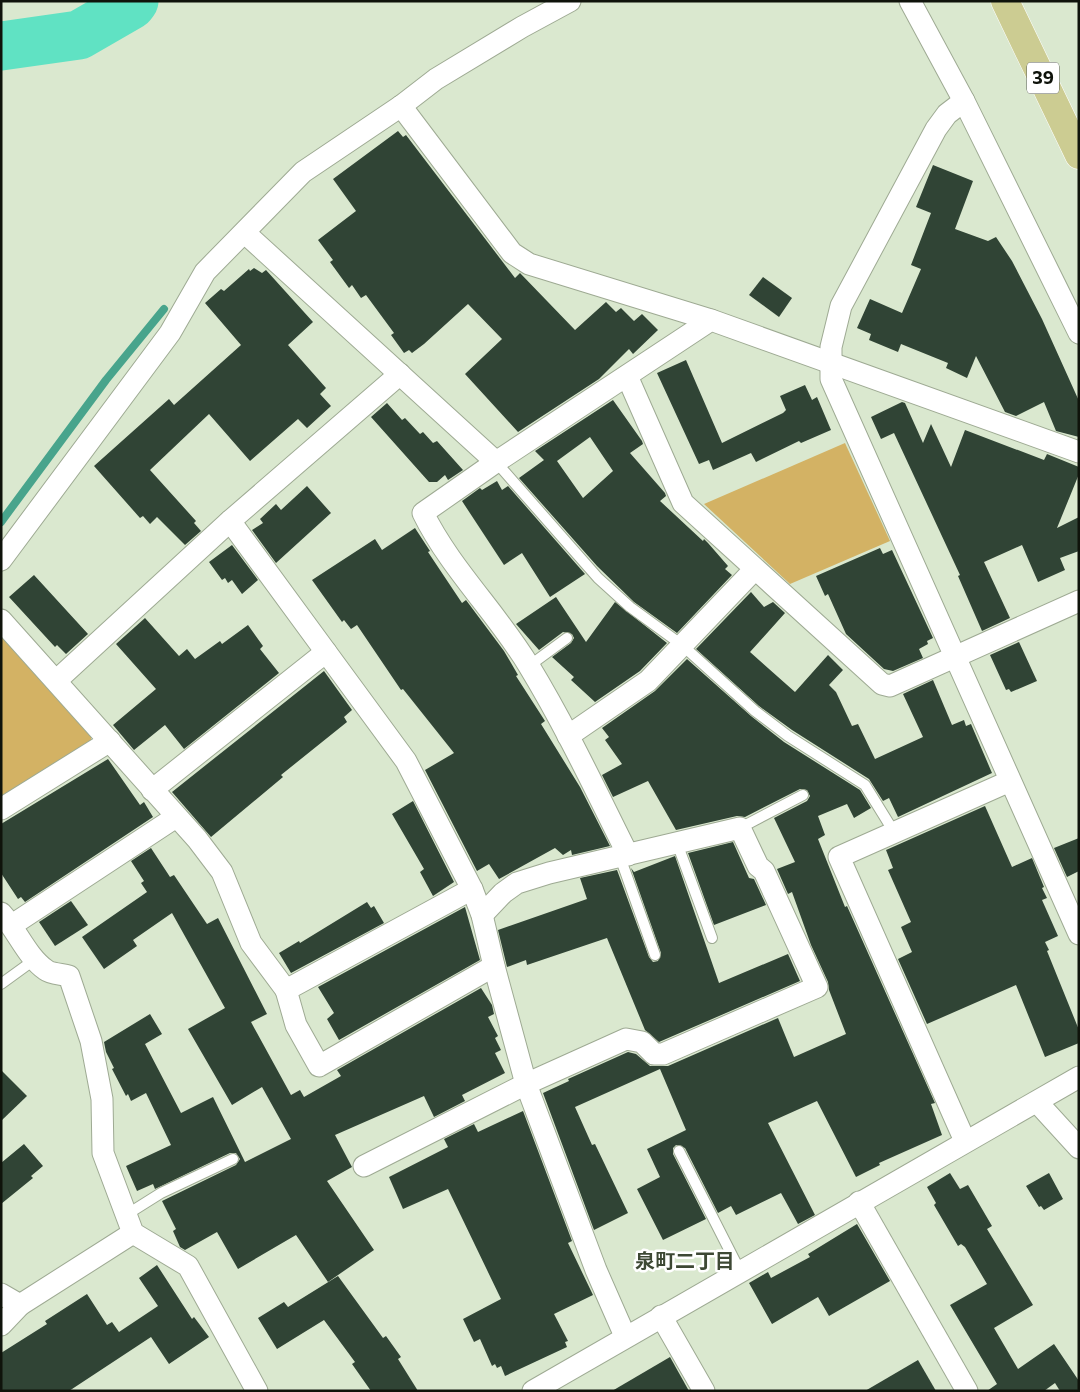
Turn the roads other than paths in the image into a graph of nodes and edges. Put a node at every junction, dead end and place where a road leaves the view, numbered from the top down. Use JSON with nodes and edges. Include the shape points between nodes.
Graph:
{"nodes":[{"id":1,"x":570,"y":1,"type":"edge"},
{"id":2,"x":910,"y":1,"type":"edge"},
{"id":3,"x":1005,"y":1,"type":"edge"},
{"id":4,"x":964,"y":101,"type":"junction"},
{"id":5,"x":401,"y":106,"type":"junction"},
{"id":6,"x":1079,"y":155,"type":"edge"},
{"id":7,"x":245,"y":233,"type":"junction"},
{"id":8,"x":711,"y":320,"type":"junction"},
{"id":9,"x":1079,"y":333,"type":"edge"},
{"id":10,"x":830,"y":363,"type":"junction"},
{"id":11,"x":400,"y":374,"type":"junction"},
{"id":12,"x":627,"y":376,"type":"junction"},
{"id":13,"x":1079,"y":452,"type":"edge"},
{"id":14,"x":496,"y":462,"type":"junction"},
{"id":15,"x":230,"y":521,"type":"junction"},
{"id":16,"x":1,"y":560,"type":"edge"},
{"id":17,"x":754,"y":570,"type":"junction"},
{"id":18,"x":1079,"y":601,"type":"edge"},
{"id":19,"x":1,"y":620,"type":"edge"},
{"id":20,"x":567,"y":638,"type":"dead end"},
{"id":21,"x":682,"y":645,"type":"junction"},
{"id":22,"x":326,"y":652,"type":"junction"},
{"id":23,"x":956,"y":656,"type":"junction"},
{"id":24,"x":529,"y":666,"type":"junction"},
{"id":25,"x":57,"y":680,"type":"junction"},
{"id":26,"x":568,"y":736,"type":"junction"},
{"id":27,"x":110,"y":741,"type":"junction"},
{"id":28,"x":1010,"y":781,"type":"junction"},
{"id":29,"x":152,"y":790,"type":"junction"},
{"id":30,"x":803,"y":795,"type":"dead end"},
{"id":31,"x":1,"y":808,"type":"edge"},
{"id":32,"x":176,"y":816,"type":"junction"},
{"id":33,"x":740,"y":828,"type":"junction"},
{"id":34,"x":894,"y":832,"type":"junction"},
{"id":35,"x":677,"y":843,"type":"junction"},
{"id":36,"x":624,"y":856,"type":"junction"},
{"id":37,"x":472,"y":889,"type":"junction"},
{"id":38,"x":482,"y":915,"type":"junction"},
{"id":39,"x":7,"y":919,"type":"edge"},
{"id":40,"x":1079,"y":934,"type":"edge"},
{"id":41,"x":712,"y":938,"type":"dead end"},
{"id":42,"x":655,"y":955,"type":"dead end"},
{"id":43,"x":34,"y":960,"type":"junction"},
{"id":44,"x":494,"y":966,"type":"junction"},
{"id":45,"x":1,"y":984,"type":"edge"},
{"id":46,"x":286,"y":990,"type":"junction"},
{"id":47,"x":1079,"y":1077,"type":"edge"},
{"id":48,"x":526,"y":1084,"type":"junction"},
{"id":49,"x":1037,"y":1102,"type":"junction"},
{"id":50,"x":965,"y":1141,"type":"junction"},
{"id":51,"x":1079,"y":1148,"type":"edge"},
{"id":52,"x":679,"y":1151,"type":"dead end"},
{"id":53,"x":233,"y":1159,"type":"dead end"},
{"id":54,"x":364,"y":1166,"type":"dead end"},
{"id":55,"x":859,"y":1202,"type":"junction"},
{"id":56,"x":130,"y":1224,"type":"junction"},
{"id":57,"x":740,"y":1271,"type":"junction"},
{"id":58,"x":1,"y":1294,"type":"edge"},
{"id":59,"x":20,"y":1305,"type":"junction"},
{"id":60,"x":661,"y":1316,"type":"junction"},
{"id":61,"x":1,"y":1325,"type":"edge"},
{"id":62,"x":625,"y":1336,"type":"junction"},
{"id":63,"x":257,"y":1391,"type":"edge"},
{"id":64,"x":533,"y":1391,"type":"edge"},
{"id":65,"x":704,"y":1391,"type":"edge"},
{"id":66,"x":968,"y":1391,"type":"edge"}],
"edges":[{"from":1,"to":5,"type":"street","via":[[522,26],[436,79]]},
{"from":2,"to":4,"type":"street"},
{"from":3,"to":6,"type":"main road","number":"39"},
{"from":4,"to":9,"type":"street"},
{"from":4,"to":10,"type":"street","via":[[947,114],[936,129],[841,306]]},
{"from":5,"to":7,"type":"street","via":[[303,172]]},
{"from":5,"to":8,"type":"street","via":[[512,253],[529,264]]},
{"from":7,"to":11,"type":"street"},
{"from":7,"to":16,"type":"street","via":[[205,272],[170,333]]},
{"from":8,"to":10,"type":"street"},
{"from":8,"to":12,"type":"street"},
{"from":10,"to":13,"type":"street"},
{"from":10,"to":23,"type":"street","via":[[832,379]]},
{"from":11,"to":14,"type":"street"},
{"from":11,"to":15,"type":"street"},
{"from":12,"to":14,"type":"street"},
{"from":12,"to":17,"type":"street","via":[[683,503]]},
{"from":14,"to":21,"type":"lane","via":[[598,578],[630,607]]},
{"from":14,"to":24,"type":"street","via":[[423,513],[435,537]]},
{"from":15,"to":22,"type":"street"},
{"from":15,"to":25,"type":"street"},
{"from":17,"to":21,"type":"street"},
{"from":17,"to":23,"type":"street","via":[[882,684],[890,686]]},
{"from":18,"to":23,"type":"street"},
{"from":19,"to":25,"type":"street"},
{"from":20,"to":24,"type":"lane"},
{"from":21,"to":26,"type":"street","via":[[648,681]]},
{"from":21,"to":34,"type":"lane","via":[[788,736],[865,784]]},
{"from":22,"to":29,"type":"street"},
{"from":22,"to":37,"type":"street","via":[[406,761]]},
{"from":23,"to":28,"type":"street"},
{"from":24,"to":26,"type":"street"},
{"from":25,"to":27,"type":"street"},
{"from":26,"to":36,"type":"street"},
{"from":27,"to":29,"type":"street"},
{"from":27,"to":31,"type":"street"},
{"from":28,"to":34,"type":"street"},
{"from":28,"to":40,"type":"street"},
{"from":29,"to":32,"type":"street"},
{"from":30,"to":33,"type":"lane"},
{"from":32,"to":39,"type":"street"},
{"from":32,"to":46,"type":"street","via":[[222,872],[251,943]]},
{"from":33,"to":35,"type":"street"},
{"from":33,"to":48,"type":"street","via":[[758,866],[764,871],[817,987],[663,1054],[654,1054],[642,1042],[626,1039]]},
{"from":34,"to":50,"type":"street","via":[[839,857]]},
{"from":35,"to":36,"type":"street"},
{"from":35,"to":41,"type":"lane"},
{"from":36,"to":38,"type":"street","via":[[516,883]]},
{"from":36,"to":42,"type":"lane"},
{"from":37,"to":38,"type":"street"},
{"from":37,"to":46,"type":"street"},
{"from":38,"to":44,"type":"street"},
{"from":39,"to":43,"type":"street"},
{"from":43,"to":45,"type":"lane"},
{"from":43,"to":56,"type":"street","via":[[47,971],[69,976],[91,1041],[99,1080],[103,1153]]},
{"from":44,"to":46,"type":"street","via":[[319,1066],[296,1025]]},
{"from":44,"to":48,"type":"street"},
{"from":47,"to":49,"type":"street"},
{"from":48,"to":54,"type":"street"},
{"from":48,"to":62,"type":"street","via":[[586,1244]]},
{"from":49,"to":50,"type":"street"},
{"from":49,"to":51,"type":"street"},
{"from":50,"to":55,"type":"street"},
{"from":52,"to":57,"type":"lane"},
{"from":53,"to":56,"type":"lane","via":[[161,1193]]},
{"from":55,"to":57,"type":"street"},
{"from":55,"to":66,"type":"street"},
{"from":56,"to":59,"type":"street"},
{"from":56,"to":63,"type":"street","via":[[188,1266]]},
{"from":57,"to":60,"type":"street"},
{"from":58,"to":59,"type":"street"},
{"from":59,"to":61,"type":"street"},
{"from":60,"to":62,"type":"street"},
{"from":60,"to":65,"type":"street"},
{"from":62,"to":64,"type":"street"}]}
